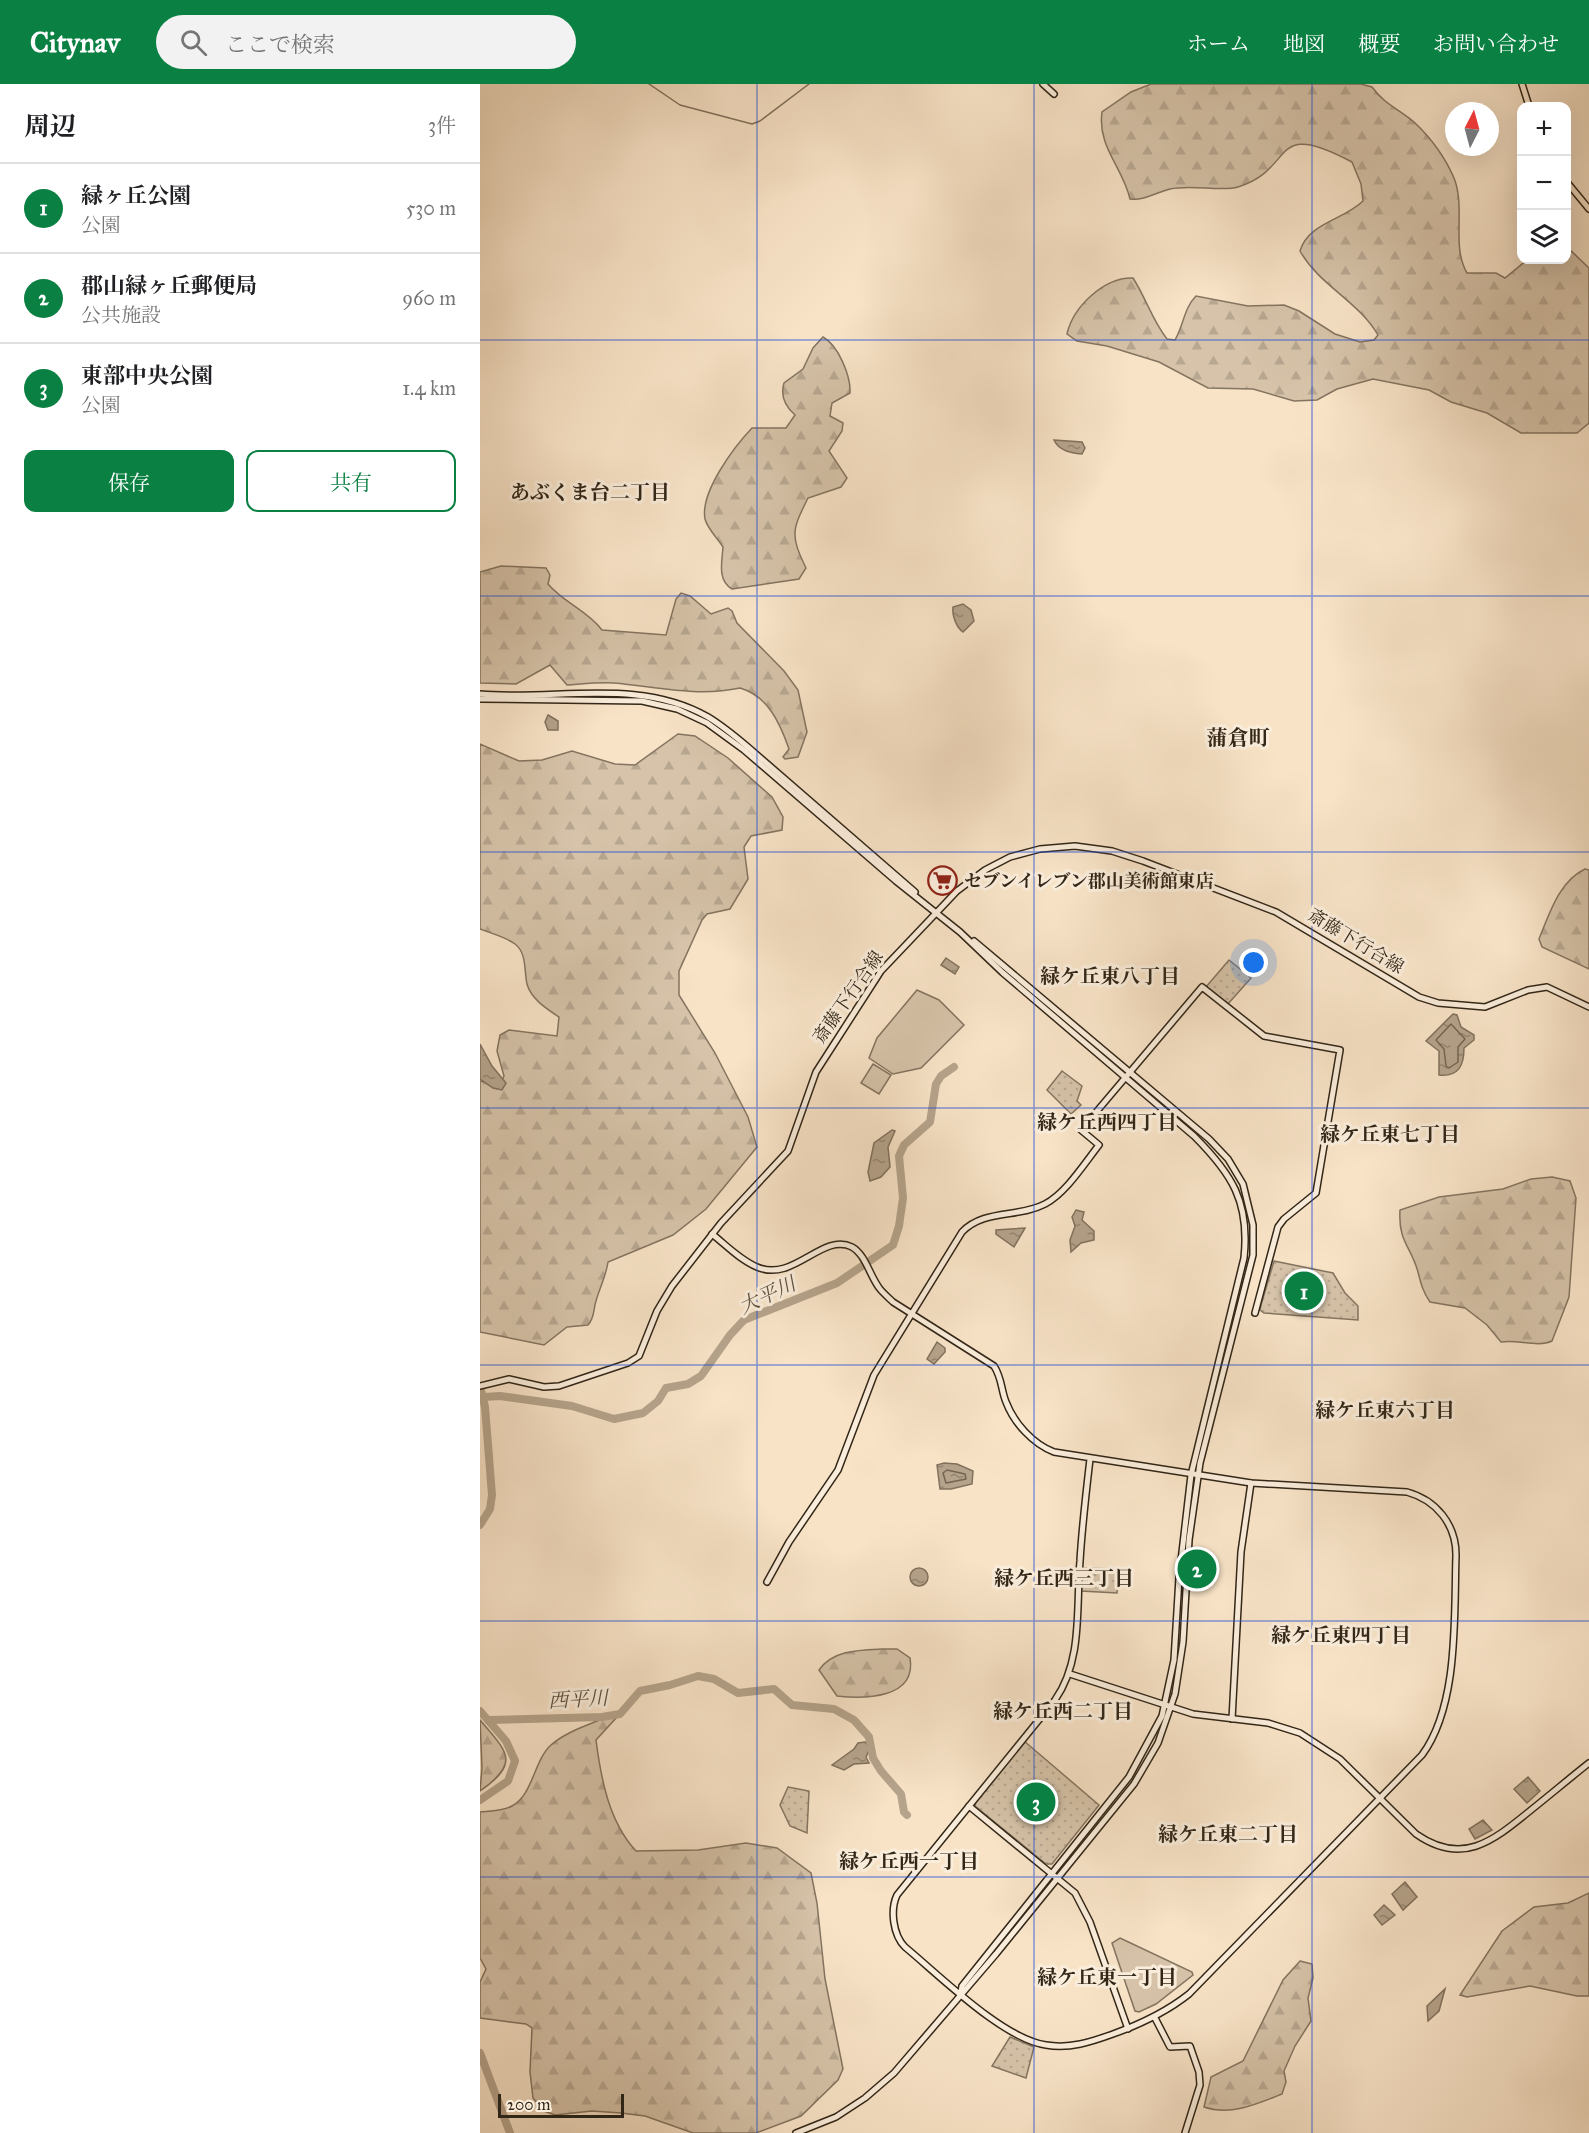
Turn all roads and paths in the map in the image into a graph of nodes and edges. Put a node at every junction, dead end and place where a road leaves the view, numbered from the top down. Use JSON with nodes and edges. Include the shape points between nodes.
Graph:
{"nodes":[{"id":1,"x":1043,"y":84,"type":"edge"},
{"id":2,"x":1522,"y":84,"type":"edge"},
{"id":3,"x":1054,"y":94,"type":"dead end"},
{"id":4,"x":1527,"y":102,"type":"edge"},
{"id":5,"x":1571,"y":187,"type":"edge"},
{"id":6,"x":1589,"y":209,"type":"edge"},
{"id":7,"x":480,"y":693,"type":"edge"},
{"id":8,"x":480,"y":699,"type":"edge"},
{"id":9,"x":925,"y":902,"type":"junction"},
{"id":10,"x":937,"y":912,"type":"junction"},
{"id":11,"x":1589,"y":1007,"type":"edge"},
{"id":12,"x":1127,"y":1075,"type":"junction"},
{"id":13,"x":712,"y":1234,"type":"junction"},
{"id":14,"x":1255,"y":1313,"type":"dead end"},
{"id":15,"x":912,"y":1315,"type":"junction"},
{"id":16,"x":480,"y":1386,"type":"edge"},
{"id":17,"x":1090,"y":1459,"type":"junction"},
{"id":18,"x":1191,"y":1475,"type":"junction"},
{"id":19,"x":1198,"y":1476,"type":"junction"},
{"id":20,"x":1251,"y":1483,"type":"junction"},
{"id":21,"x":767,"y":1582,"type":"dead end"},
{"id":22,"x":1070,"y":1674,"type":"junction"},
{"id":23,"x":1168,"y":1707,"type":"junction"},
{"id":24,"x":1232,"y":1719,"type":"junction"},
{"id":25,"x":1589,"y":1762,"type":"edge"},
{"id":26,"x":1380,"y":1798,"type":"junction"},
{"id":27,"x":969,"y":1806,"type":"junction"},
{"id":28,"x":1055,"y":1875,"type":"junction"},
{"id":29,"x":961,"y":1992,"type":"junction"},
{"id":30,"x":1155,"y":2018,"type":"junction"},
{"id":31,"x":1128,"y":2029,"type":"junction"},
{"id":32,"x":796,"y":2133,"type":"edge"},
{"id":33,"x":1185,"y":2133,"type":"edge"}],
"edges":[{"from":1,"to":3,"type":"street"},
{"from":2,"to":4,"type":"main road"},
{"from":5,"to":6,"type":"main road"},
{"from":7,"to":9,"type":"street","via":[[635,694],[695,711],[725,728]]},
{"from":8,"to":9,"type":"street","via":[[623,699],[663,705],[690,715],[744,750]]},
{"from":9,"to":10,"type":"street"},
{"from":10,"to":11,"type":"street","name":"斎藤下行合線","via":[[970,880],[1010,857],[1060,846],[1094,848],[1143,861],[1276,912],[1426,1000],[1485,1007],[1547,987]]},
{"from":10,"to":12,"type":"street"},
{"from":10,"to":13,"type":"street","name":"斎藤下行合線","via":[[881,971],[816,1072],[786,1154]]},
{"from":12,"to":14,"type":"street","via":[[1202,987],[1264,1036],[1340,1050],[1316,1193],[1278,1227]]},
{"from":12,"to":15,"type":"street","via":[[1081,1130],[1099,1145],[1064,1186],[1045,1204],[984,1217],[968,1225]]},
{"from":12,"to":18,"type":"street","via":[[1220,1162],[1235,1186],[1244,1215],[1244,1258]]},
{"from":12,"to":19,"type":"street","via":[[1209,1139],[1228,1159],[1243,1185],[1253,1225],[1253,1255]]},
{"from":13,"to":15,"type":"street","via":[[742,1259],[763,1269],[789,1268],[836,1245],[852,1248],[893,1302]]},
{"from":13,"to":16,"type":"street","name":"斎藤下行合線","via":[[665,1297],[641,1353],[632,1361],[559,1386],[509,1379]]},
{"from":15,"to":17,"type":"street","via":[[994,1366],[1010,1409],[1038,1444],[1054,1452]]},
{"from":15,"to":21,"type":"street","via":[[874,1376],[838,1470]]},
{"from":17,"to":18,"type":"street"},
{"from":17,"to":22,"type":"street"},
{"from":18,"to":19,"type":"street"},
{"from":18,"to":23,"type":"street"},
{"from":19,"to":20,"type":"street"},
{"from":19,"to":23,"type":"street","via":[[1189,1540],[1181,1664]]},
{"from":20,"to":24,"type":"street","via":[[1240,1552]]},
{"from":20,"to":26,"type":"street","via":[[1407,1492],[1437,1508],[1453,1532],[1453,1614],[1448,1696],[1443,1716],[1422,1755]]},
{"from":22,"to":23,"type":"street"},
{"from":22,"to":27,"type":"street","via":[[1055,1700]]},
{"from":23,"to":24,"type":"street"},
{"from":23,"to":28,"type":"street","via":[[1158,1743],[1134,1784]]},
{"from":24,"to":26,"type":"street","via":[[1268,1723],[1310,1738],[1340,1759]]},
{"from":25,"to":26,"type":"street","via":[[1503,1833],[1467,1849],[1423,1839]]},
{"from":26,"to":30,"type":"street","via":[[1213,1971]]},
{"from":27,"to":28,"type":"street"},
{"from":27,"to":29,"type":"street","via":[[897,1895],[894,1905],[898,1940]]},
{"from":28,"to":29,"type":"street"},
{"from":28,"to":31,"type":"street","via":[[1083,1904]]},
{"from":29,"to":31,"type":"street","via":[[1011,2032],[1036,2043],[1077,2045]]},
{"from":29,"to":32,"type":"street","via":[[916,2048],[879,2085],[836,2117]]},
{"from":30,"to":31,"type":"street"},
{"from":30,"to":33,"type":"street","via":[[1170,2048],[1190,2046],[1199,2072],[1200,2089]]}]}
